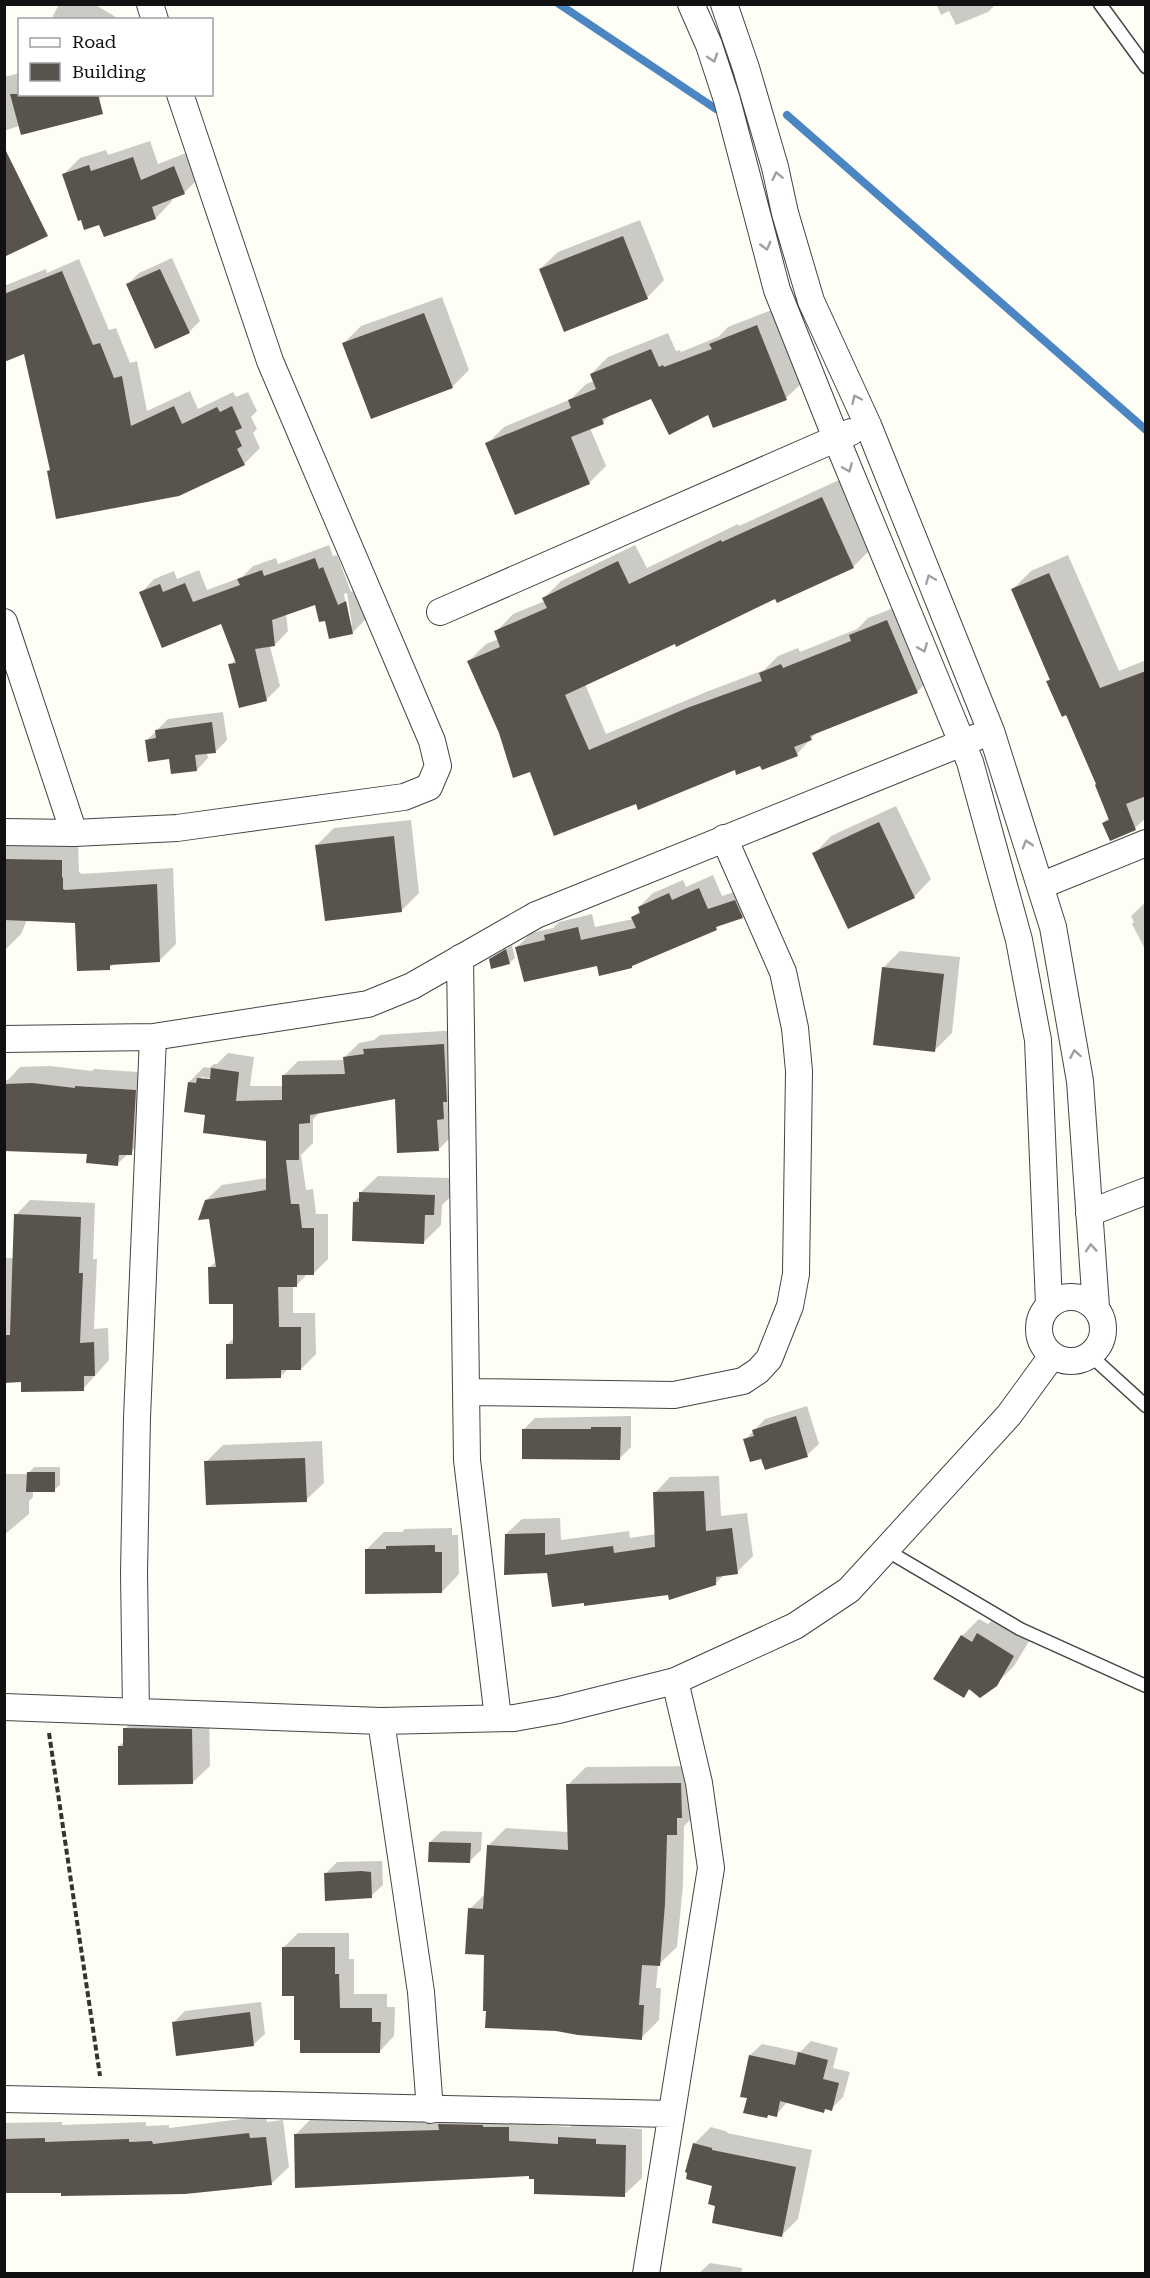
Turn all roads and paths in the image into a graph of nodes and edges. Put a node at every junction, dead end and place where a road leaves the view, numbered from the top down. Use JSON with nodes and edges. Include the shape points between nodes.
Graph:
{"nodes":[{"id":1,"x":691,"y":4,"type":"edge"},
{"id":2,"x":724,"y":4,"type":"edge"},
{"id":3,"x":1100,"y":4,"type":"edge"},
{"id":4,"x":1146,"y":67,"type":"edge"},
{"id":5,"x":181,"y":96,"type":"edge"},
{"id":6,"x":868,"y":424,"type":"junction"},
{"id":7,"x":836,"y":438,"type":"junction"},
{"id":8,"x":440,"y":612,"type":"dead end"},
{"id":9,"x":4,"y":622,"type":"edge"},
{"id":10,"x":991,"y":731,"type":"junction"},
{"id":11,"x":961,"y":743,"type":"junction"},
{"id":12,"x":4,"y":832,"type":"edge"},
{"id":13,"x":74,"y":833,"type":"junction"},
{"id":14,"x":724,"y":838,"type":"junction"},
{"id":15,"x":1146,"y":843,"type":"edge"},
{"id":16,"x":1040,"y":886,"type":"junction"},
{"id":17,"x":460,"y":958,"type":"junction"},
{"id":18,"x":153,"y":1037,"type":"junction"},
{"id":19,"x":4,"y":1039,"type":"edge"},
{"id":20,"x":1146,"y":1191,"type":"edge"},
{"id":21,"x":1089,"y":1213,"type":"junction"},
{"id":22,"x":1049,"y":1304,"type":"junction"},
{"id":23,"x":1096,"y":1307,"type":"junction"},
{"id":24,"x":1090,"y":1355,"type":"junction"},
{"id":25,"x":1052,"y":1356,"type":"junction"},
{"id":26,"x":467,"y":1392,"type":"junction"},
{"id":27,"x":1146,"y":1406,"type":"edge"},
{"id":28,"x":886,"y":1550,"type":"junction"},
{"id":29,"x":675,"y":1681,"type":"junction"},
{"id":30,"x":1146,"y":1686,"type":"edge"},
{"id":31,"x":4,"y":1707,"type":"edge"},
{"id":32,"x":46,"y":1708,"type":"junction"},
{"id":33,"x":136,"y":1712,"type":"junction"},
{"id":34,"x":498,"y":1718,"type":"junction"},
{"id":35,"x":381,"y":1721,"type":"junction"},
{"id":36,"x":4,"y":2099,"type":"edge"},
{"id":37,"x":104,"y":2103,"type":"junction"},
{"id":38,"x":430,"y":2110,"type":"junction"},
{"id":39,"x":671,"y":2114,"type":"junction"},
{"id":40,"x":645,"y":2274,"type":"edge"}],
"edges":[{"from":1,"to":7,"type":"street","one_way":true,"via":[[727,100],[777,290]]},
{"from":6,"to":2,"type":"street","one_way":true,"via":[[811,301],[772,156]]},
{"from":3,"to":4,"type":"lane"},
{"from":5,"to":13,"type":"street","via":[[270,362],[432,741],[438,766],[429,787],[404,797],[177,828]]},
{"from":6,"to":7,"type":"street"},
{"from":10,"to":6,"type":"street","one_way":true},
{"from":7,"to":8,"type":"street"},
{"from":7,"to":11,"type":"street","one_way":true},
{"from":9,"to":13,"type":"street"},
{"from":10,"to":11,"type":"street"},
{"from":16,"to":10,"type":"street","one_way":true},
{"from":11,"to":14,"type":"street"},
{"from":11,"to":22,"type":"street","via":[[970,762],[1019,940],[1038,1040]]},
{"from":12,"to":13,"type":"street"},
{"from":14,"to":17,"type":"street","via":[[536,915]]},
{"from":14,"to":26,"type":"street","via":[[783,972],[799,1071],[796,1274],[790,1306],[769,1359],[742,1381],[674,1395]]},
{"from":15,"to":16,"type":"street"},
{"from":21,"to":16,"type":"street","one_way":true,"via":[[1080,1082],[1053,927]]},
{"from":17,"to":18,"type":"street","via":[[412,986],[368,1004]]},
{"from":17,"to":26,"type":"street"},
{"from":18,"to":19,"type":"street"},
{"from":18,"to":33,"type":"street","via":[[137,1418]]},
{"from":20,"to":21,"type":"street"},
{"from":23,"to":21,"type":"street","one_way":true},
{"from":22,"to":23,"type":"street","via":[[1061,1297],[1080,1296]]},
{"from":22,"to":25,"type":"street","via":[[1038,1323],[1041,1342]]},
{"from":23,"to":24,"type":"street","via":[[1104,1323],[1102,1341]]},
{"from":24,"to":25,"type":"street","via":[[1078,1361]]},
{"from":24,"to":27,"type":"lane"},
{"from":25,"to":28,"type":"street","via":[[1009,1414]]},
{"from":26,"to":34,"type":"street","via":[[467,1460]]},
{"from":28,"to":29,"type":"street","via":[[849,1590],[795,1626]]},
{"from":28,"to":30,"type":"lane","via":[[1020,1629]]},
{"from":29,"to":34,"type":"street","via":[[560,1710]]},
{"from":29,"to":39,"type":"street","via":[[699,1783],[711,1869]]},
{"from":31,"to":32,"type":"street"},
{"from":32,"to":33,"type":"street"},
{"from":32,"to":37,"type":"path"},
{"from":33,"to":35,"type":"street"},
{"from":34,"to":35,"type":"street"},
{"from":35,"to":38,"type":"street","via":[[421,1992]]},
{"from":36,"to":37,"type":"street"},
{"from":37,"to":38,"type":"street"},
{"from":38,"to":39,"type":"street"},
{"from":39,"to":40,"type":"street"}]}
